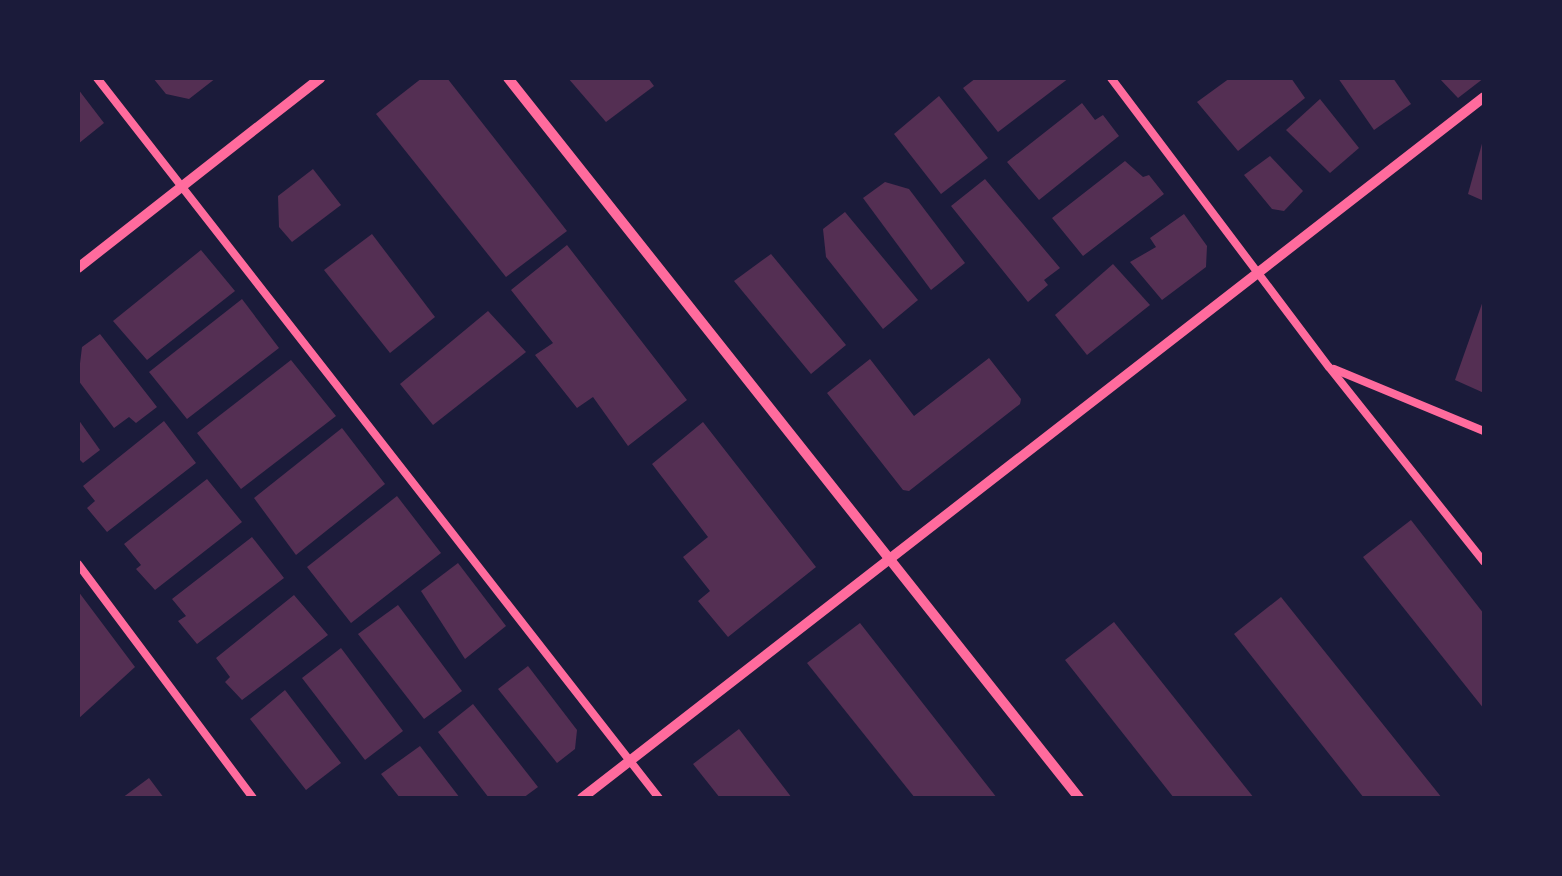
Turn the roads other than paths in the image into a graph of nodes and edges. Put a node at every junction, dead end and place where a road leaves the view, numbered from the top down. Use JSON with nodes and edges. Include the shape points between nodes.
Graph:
{"nodes":[{"id":1,"x":97,"y":78,"type":"edge"},
{"id":2,"x":320,"y":78,"type":"edge"},
{"id":3,"x":508,"y":78,"type":"edge"},
{"id":4,"x":1111,"y":78,"type":"edge"},
{"id":5,"x":1484,"y":96,"type":"edge"},
{"id":6,"x":181,"y":186,"type":"junction"},
{"id":7,"x":78,"y":268,"type":"edge"},
{"id":8,"x":1258,"y":271,"type":"junction"},
{"id":9,"x":1330,"y":367,"type":"junction"},
{"id":10,"x":1484,"y":431,"type":"edge"},
{"id":11,"x":888,"y":558,"type":"junction"},
{"id":12,"x":1484,"y":562,"type":"edge"},
{"id":13,"x":78,"y":564,"type":"edge"},
{"id":14,"x":630,"y":761,"type":"junction"},
{"id":15,"x":254,"y":798,"type":"edge"},
{"id":16,"x":582,"y":798,"type":"edge"},
{"id":17,"x":660,"y":798,"type":"edge"},
{"id":18,"x":1079,"y":798,"type":"edge"}],
"edges":[{"from":1,"to":6,"type":"lane"},
{"from":2,"to":6,"type":"street"},
{"from":3,"to":11,"type":"street"},
{"from":4,"to":8,"type":"lane"},
{"from":5,"to":8,"type":"street"},
{"from":6,"to":7,"type":"street"},
{"from":6,"to":14,"type":"lane"},
{"from":8,"to":9,"type":"lane"},
{"from":8,"to":11,"type":"street"},
{"from":9,"to":10,"type":"lane"},
{"from":9,"to":12,"type":"lane"},
{"from":11,"to":14,"type":"street"},
{"from":11,"to":18,"type":"street"},
{"from":13,"to":15,"type":"lane"},
{"from":14,"to":16,"type":"street"},
{"from":14,"to":17,"type":"lane"}]}
